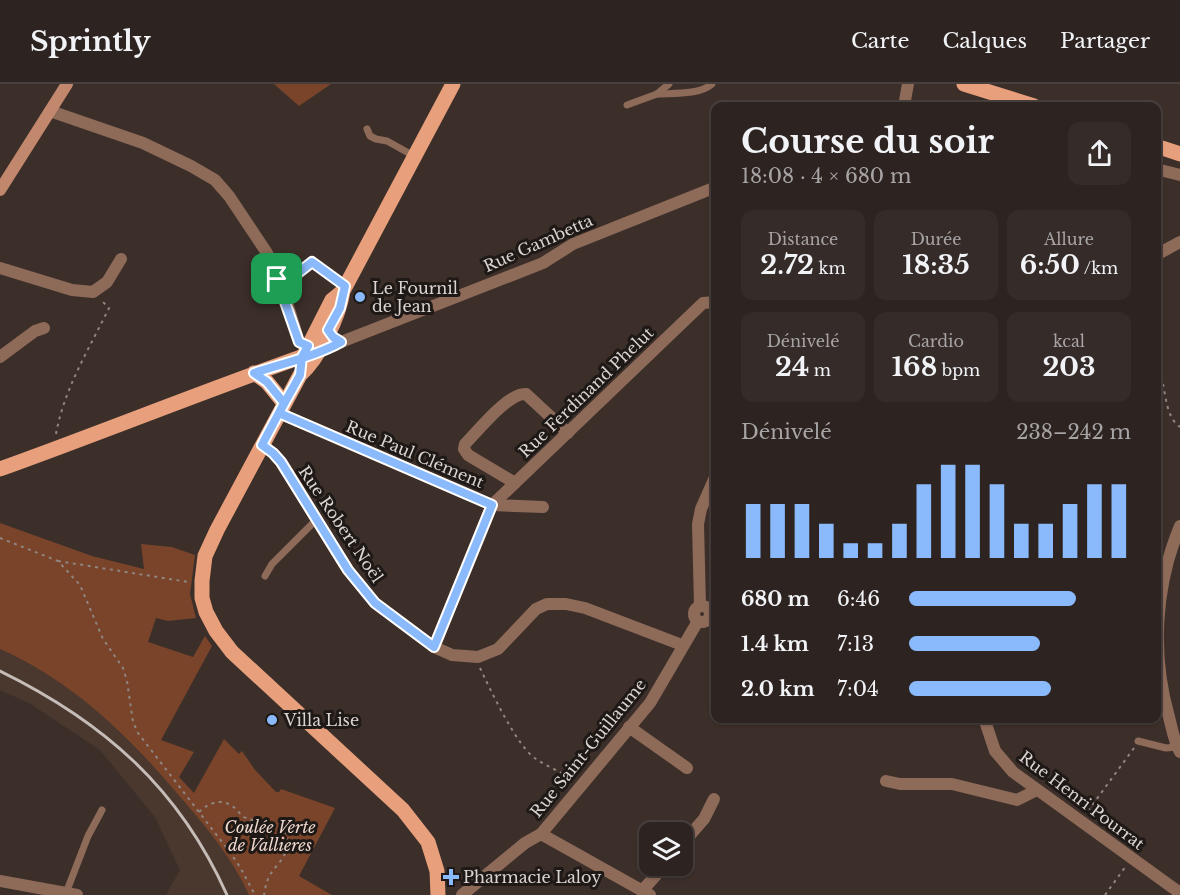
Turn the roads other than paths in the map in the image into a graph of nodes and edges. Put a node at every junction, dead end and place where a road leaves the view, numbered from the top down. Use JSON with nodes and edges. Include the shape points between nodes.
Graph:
{"nodes":[{"id":1,"x":67,"y":84,"type":"edge"},
{"id":2,"x":453,"y":84,"type":"edge"},
{"id":3,"x":669,"y":84,"type":"edge"},
{"id":4,"x":712,"y":84,"type":"edge"},
{"id":5,"x":908,"y":84,"type":"edge"},
{"id":6,"x":964,"y":84,"type":"edge"},
{"id":7,"x":657,"y":94,"type":"junction"},
{"id":8,"x":905,"y":102,"type":"edge"},
{"id":9,"x":1021,"y":102,"type":"edge"},
{"id":10,"x":627,"y":105,"type":"dead end"},
{"id":11,"x":50,"y":111,"type":"junction"},
{"id":12,"x":367,"y":129,"type":"dead end"},
{"id":13,"x":1161,"y":148,"type":"edge"},
{"id":14,"x":1180,"y":154,"type":"edge"},
{"id":15,"x":414,"y":156,"type":"junction"},
{"id":16,"x":1161,"y":170,"type":"edge"},
{"id":17,"x":1180,"y":175,"type":"edge"},
{"id":18,"x":711,"y":189,"type":"edge"},
{"id":19,"x":0,"y":190,"type":"edge"},
{"id":20,"x":1180,"y":242,"type":"edge"},
{"id":21,"x":1161,"y":252,"type":"edge"},
{"id":22,"x":121,"y":259,"type":"dead end"},
{"id":23,"x":0,"y":268,"type":"edge"},
{"id":24,"x":277,"y":279,"type":"junction"},
{"id":25,"x":344,"y":289,"type":"junction"},
{"id":26,"x":709,"y":303,"type":"edge"},
{"id":27,"x":44,"y":328,"type":"dead end"},
{"id":28,"x":328,"y":330,"type":"junction"},
{"id":29,"x":341,"y":342,"type":"junction"},
{"id":30,"x":309,"y":351,"type":"junction"},
{"id":31,"x":0,"y":357,"type":"edge"},
{"id":32,"x":254,"y":373,"type":"junction"},
{"id":33,"x":281,"y":408,"type":"junction"},
{"id":34,"x":568,"y":433,"type":"junction"},
{"id":35,"x":262,"y":445,"type":"junction"},
{"id":36,"x":0,"y":469,"type":"edge"},
{"id":37,"x":515,"y":483,"type":"junction"},
{"id":38,"x":711,"y":486,"type":"edge"},
{"id":39,"x":492,"y":505,"type":"junction"},
{"id":40,"x":543,"y":507,"type":"dead end"},
{"id":41,"x":316,"y":520,"type":"junction"},
{"id":42,"x":1180,"y":526,"type":"edge"},
{"id":43,"x":265,"y":576,"type":"dead end"},
{"id":44,"x":1161,"y":586,"type":"edge"},
{"id":45,"x":708,"y":615,"type":"edge"},
{"id":46,"x":682,"y":645,"type":"junction"},
{"id":47,"x":434,"y":647,"type":"junction"},
{"id":48,"x":1161,"y":689,"type":"edge"},
{"id":49,"x":986,"y":723,"type":"edge"},
{"id":50,"x":629,"y":727,"type":"junction"},
{"id":51,"x":1138,"y":741,"type":"road end"},
{"id":52,"x":1179,"y":750,"type":"edge"},
{"id":53,"x":687,"y":768,"type":"dead end"},
{"id":54,"x":886,"y":781,"type":"dead end"},
{"id":55,"x":1037,"y":790,"type":"junction"},
{"id":56,"x":714,"y":799,"type":"dead end"},
{"id":57,"x":102,"y":810,"type":"dead end"},
{"id":58,"x":416,"y":828,"type":"junction"},
{"id":59,"x":693,"y":832,"type":"edge"},
{"id":60,"x":541,"y":834,"type":"junction"},
{"id":61,"x":657,"y":876,"type":"edge"},
{"id":62,"x":0,"y":881,"type":"edge"},
{"id":63,"x":646,"y":893,"type":"edge"},
{"id":64,"x":1180,"y":893,"type":"edge"},
{"id":65,"x":71,"y":894,"type":"edge"},
{"id":66,"x":431,"y":895,"type":"edge"},
{"id":67,"x":438,"y":895,"type":"edge"},
{"id":68,"x":462,"y":895,"type":"edge"}],
"edges":[{"from":1,"to":11,"type":"main road"},
{"from":2,"to":15,"type":"main road"},
{"from":3,"to":7,"type":"lane"},
{"from":4,"to":7,"type":"lane","via":[[693,91]]},
{"from":5,"to":8,"type":"street"},
{"from":6,"to":9,"type":"main road"},
{"from":7,"to":10,"type":"lane"},
{"from":11,"to":19,"type":"main road"},
{"from":11,"to":24,"type":"street","via":[[143,143],[215,180],[267,253]]},
{"from":12,"to":15,"type":"lane","via":[[376,140],[387,141]]},
{"from":13,"to":14,"type":"main road"},
{"from":15,"to":25,"type":"main road"},
{"from":16,"to":17,"type":"street"},
{"from":18,"to":29,"type":"street","name":"Rue Gambetta","via":[[573,244],[543,262]]},
{"from":20,"to":21,"type":"street"},
{"from":22,"to":23,"type":"street","via":[[107,282],[93,292],[72,291]]},
{"from":24,"to":25,"type":"lane","via":[[293,277],[312,262]]},
{"from":24,"to":30,"type":"street","via":[[299,342]]},
{"from":25,"to":28,"type":"main road","via":[[340,308]]},
{"from":25,"to":30,"type":"main road","via":[[332,300]]},
{"from":26,"to":34,"type":"street","name":"Rue Ferdinand Phelut"},
{"from":27,"to":31,"type":"street"},
{"from":28,"to":29,"type":"street"},
{"from":28,"to":30,"type":"main road"},
{"from":29,"to":30,"type":"street","name":"Rue Gambetta"},
{"from":30,"to":32,"type":"main road"},
{"from":30,"to":33,"type":"main road","via":[[306,370]]},
{"from":32,"to":33,"type":"main road","via":[[267,382]]},
{"from":32,"to":36,"type":"main road"},
{"from":33,"to":35,"type":"main road"},
{"from":33,"to":39,"type":"street","name":"Rue Paul Clément"},
{"from":34,"to":37,"type":"street","name":"Rue Ferdinand Phelut"},
{"from":34,"to":37,"type":"street","via":[[526,394],[510,399],[464,449]]},
{"from":35,"to":41,"type":"street","name":"Rue Robert Noël","via":[[281,462]]},
{"from":35,"to":58,"type":"main road","via":[[205,556],[202,598],[206,612],[232,652],[386,793]]},
{"from":37,"to":39,"type":"street","name":"Rue Ferdinand Phelut"},
{"from":38,"to":45,"type":"street","name":"Rue Saint-Guillaume","via":[[698,524]]},
{"from":39,"to":40,"type":"street","name":"Rue Paul Clément"},
{"from":39,"to":47,"type":"street"},
{"from":41,"to":43,"type":"lane"},
{"from":41,"to":47,"type":"street","name":"Rue Robert Noël","via":[[375,603]]},
{"from":42,"to":44,"type":"street"},
{"from":45,"to":46,"type":"street","name":"Rue Saint-Guillaume"},
{"from":46,"to":47,"type":"street","name":"Rue Robert Noël","via":[[585,608],[547,604],[536,609],[498,649],[478,657],[452,656]]},
{"from":46,"to":50,"type":"street","name":"Rue Saint-Guillaume","via":[[650,703]]},
{"from":48,"to":52,"type":"street"},
{"from":49,"to":55,"type":"street","name":"Rue Henri Pourrat","via":[[995,751],[1013,772]]},
{"from":50,"to":53,"type":"street"},
{"from":50,"to":60,"type":"street","name":"Rue Saint-Guillaume"},
{"from":51,"to":52,"type":"lane"},
{"from":54,"to":55,"type":"street","via":[[952,784],[1017,800]]},
{"from":55,"to":64,"type":"street","name":"Rue Henri Pourrat"},
{"from":56,"to":59,"type":"street"},
{"from":57,"to":65,"type":"lane","via":[[88,836]]},
{"from":58,"to":66,"type":"main road","via":[[429,872]]},
{"from":58,"to":67,"type":"main road","via":[[430,848],[437,871]]},
{"from":60,"to":63,"type":"street"},
{"from":60,"to":68,"type":"street","name":"Rue Saint-Guillaume"},
{"from":61,"to":63,"type":"street"},
{"from":62,"to":65,"type":"street"}]}
